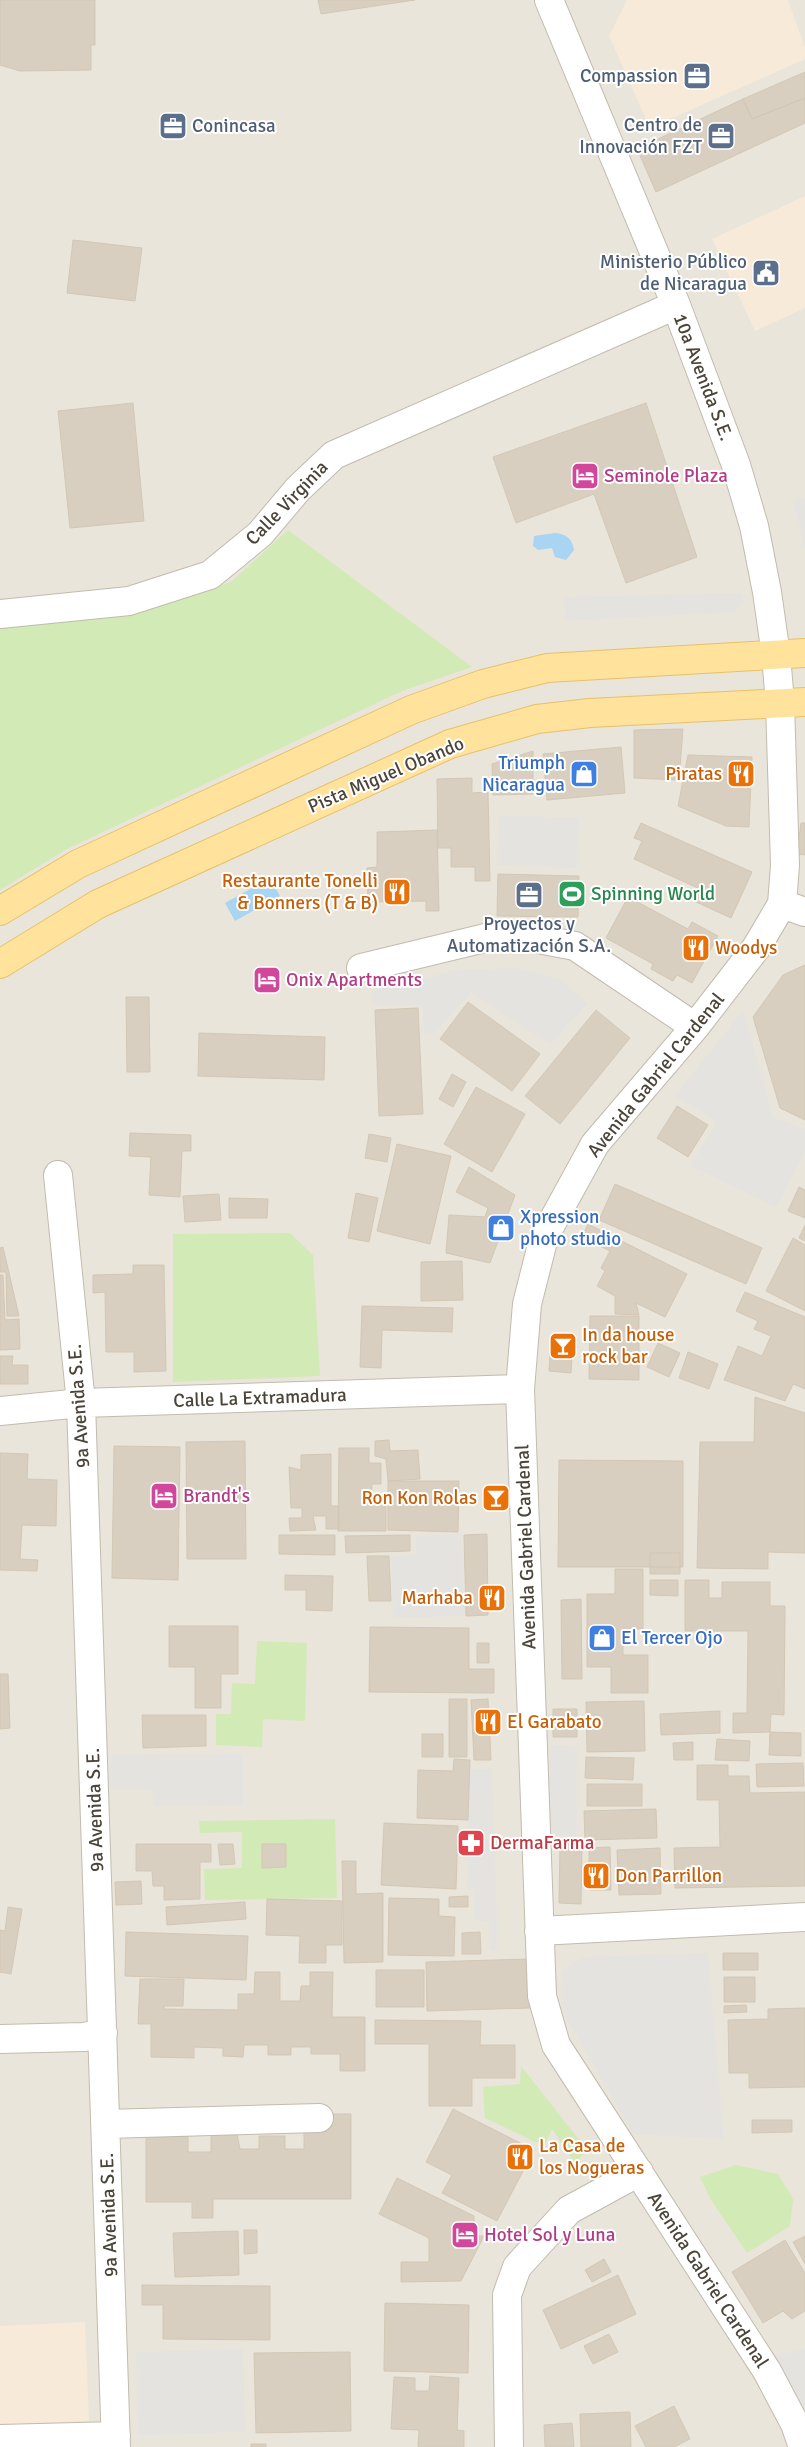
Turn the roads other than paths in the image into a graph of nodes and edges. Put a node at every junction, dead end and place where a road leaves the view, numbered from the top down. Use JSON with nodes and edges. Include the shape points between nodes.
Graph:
{"nodes":[{"id":1,"x":549,"y":0,"type":"edge"},
{"id":2,"x":676,"y":305,"type":"junction"},
{"id":3,"x":0,"y":614,"type":"edge"},
{"id":4,"x":805,"y":653,"type":"edge"},
{"id":5,"x":776,"y":655,"type":"junction"},
{"id":6,"x":792,"y":702,"type":"edge"},
{"id":7,"x":793,"y":908,"type":"edge"},
{"id":8,"x":0,"y":911,"type":"edge"},
{"id":9,"x":0,"y":964,"type":"edge"},
{"id":10,"x":361,"y":968,"type":"dead end"},
{"id":11,"x":695,"y":1027,"type":"junction"},
{"id":12,"x":58,"y":1174,"type":"dead end"},
{"id":13,"x":520,"y":1389,"type":"junction"},
{"id":14,"x":81,"y":1403,"type":"junction"},
{"id":15,"x":0,"y":1411,"type":"edge"},
{"id":16,"x":805,"y":1917,"type":"edge"},
{"id":17,"x":539,"y":1931,"type":"junction"},
{"id":18,"x":103,"y":2033,"type":"junction"},
{"id":19,"x":0,"y":2039,"type":"edge"},
{"id":20,"x":319,"y":2118,"type":"dead end"},
{"id":21,"x":106,"y":2124,"type":"junction"},
{"id":22,"x":639,"y":2172,"type":"junction"},
{"id":23,"x":0,"y":2439,"type":"edge"},
{"id":24,"x":116,"y":2442,"type":"edge"},
{"id":25,"x":509,"y":2447,"type":"edge"},
{"id":26,"x":803,"y":2447,"type":"edge"}],
"edges":[{"from":1,"to":2,"type":"street","name":"10a Avenida S.E."},
{"from":2,"to":3,"type":"street","name":"Calle Virginia","via":[[334,455],[298,489],[260,534],[210,575],[129,601]]},
{"from":2,"to":5,"type":"street","name":"10a Avenida S.E.","via":[[741,481],[754,526]]},
{"from":4,"to":5,"type":"main road"},
{"from":5,"to":6,"type":"street","name":"Avenida Gabriel Cardenal"},
{"from":5,"to":8,"type":"main road","via":[[547,668],[482,684],[411,710],[78,864]]},
{"from":6,"to":7,"type":"street","name":"Avenida Gabriel Cardenal","via":[[785,866]]},
{"from":6,"to":9,"type":"main road","name":"Pista Miguel Obando","via":[[537,719],[450,744],[98,904]]},
{"from":7,"to":11,"type":"street","name":"Avenida Gabriel Cardenal","via":[[756,948]]},
{"from":10,"to":11,"type":"street","via":[[485,938],[522,936],[575,946]]},
{"from":11,"to":13,"type":"street","name":"Avenida Gabriel Cardenal","via":[[595,1144],[544,1237],[527,1304]]},
{"from":12,"to":14,"type":"street","name":"9a Avenida S.E."},
{"from":13,"to":14,"type":"street","name":"Calle La Extramadura"},
{"from":13,"to":17,"type":"street","name":"Avenida Gabriel Cardenal"},
{"from":14,"to":15,"type":"street","name":"Calle La Extramadura"},
{"from":14,"to":18,"type":"street","name":"9a Avenida S.E."},
{"from":16,"to":17,"type":"street"},
{"from":17,"to":22,"type":"street","name":"Avenida Gabriel Cardenal","via":[[542,1996],[556,2045]]},
{"from":18,"to":19,"type":"street","via":[[84,2037]]},
{"from":18,"to":21,"type":"street","name":"9a Avenida S.E."},
{"from":20,"to":21,"type":"street"},
{"from":21,"to":24,"type":"street","name":"9a Avenida S.E."},
{"from":22,"to":25,"type":"street","via":[[568,2210],[517,2267],[506,2294]]},
{"from":22,"to":26,"type":"street","name":"Avenida Gabriel Cardenal","via":[[767,2371],[795,2424]]},
{"from":23,"to":24,"type":"street"}]}
